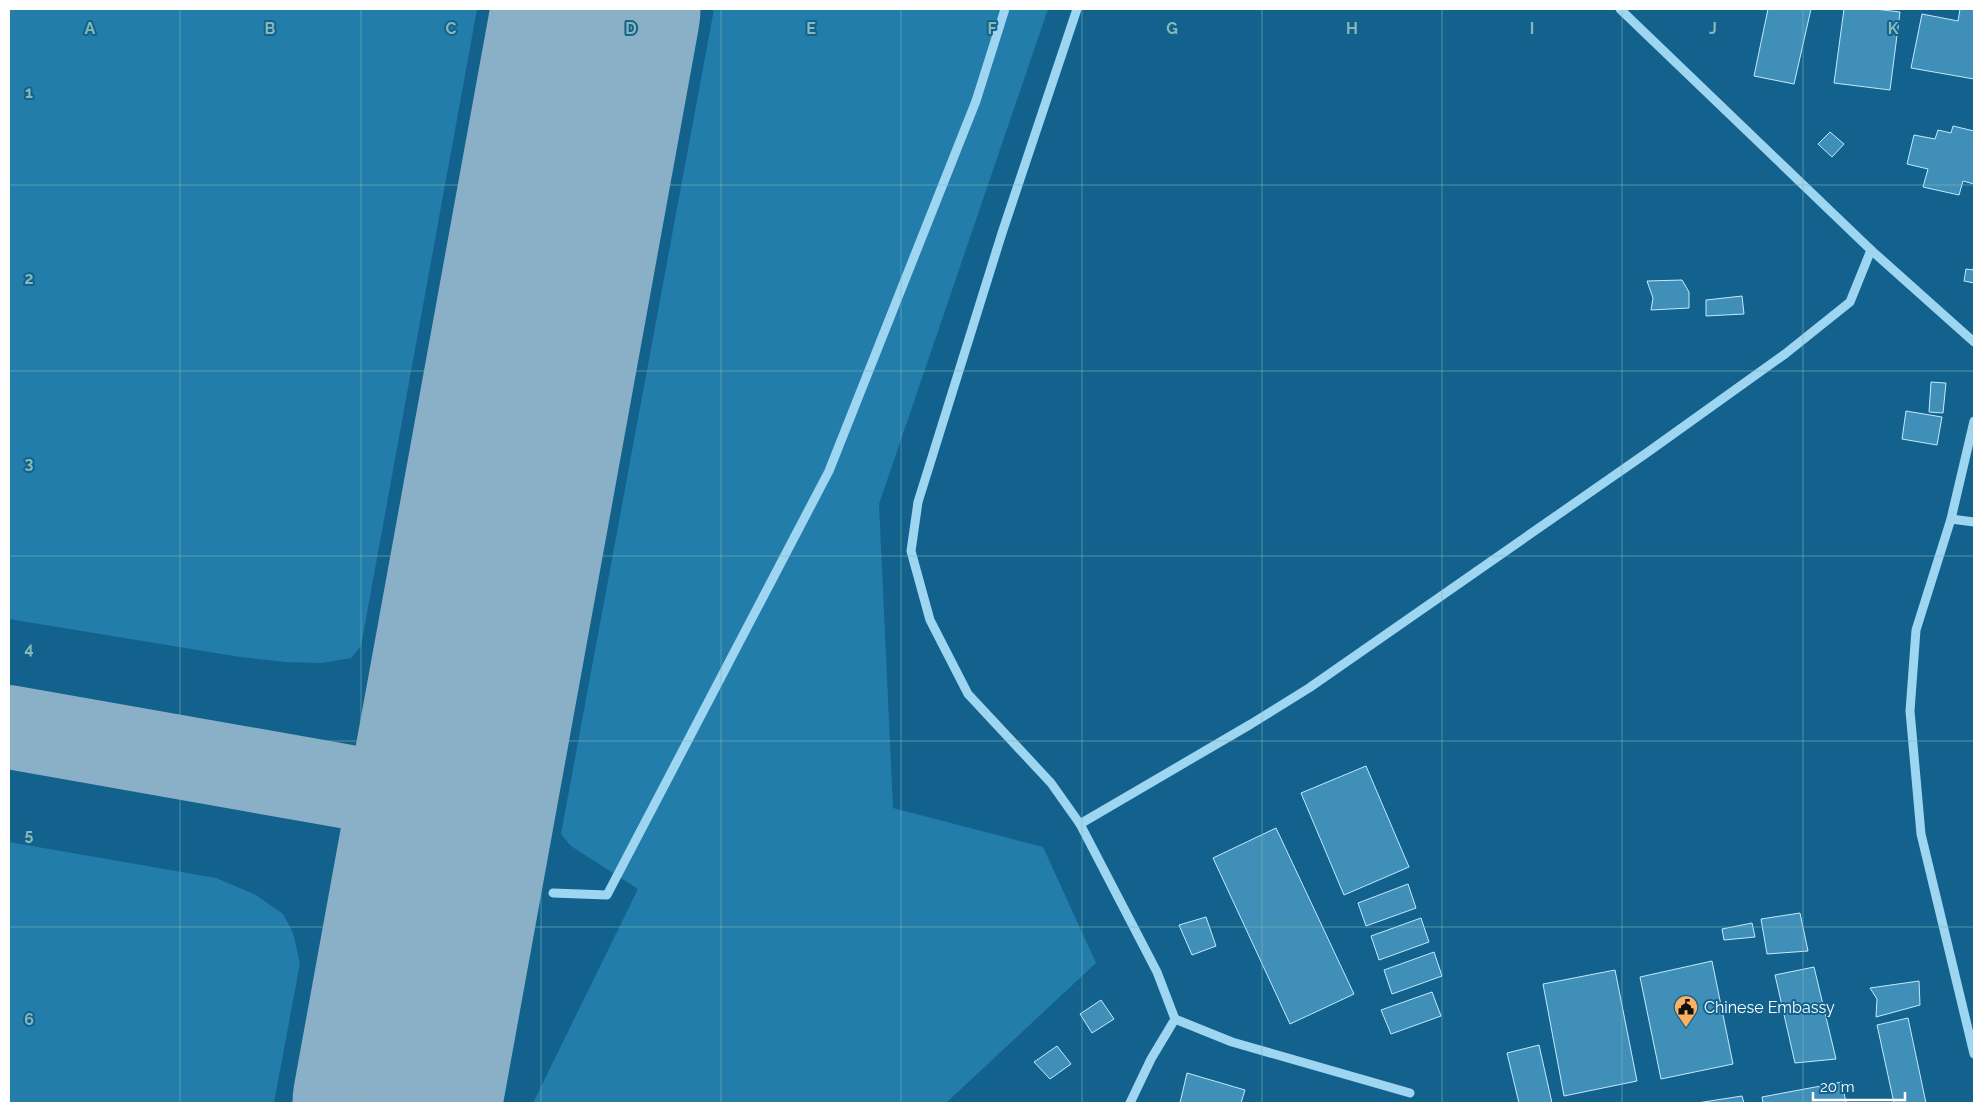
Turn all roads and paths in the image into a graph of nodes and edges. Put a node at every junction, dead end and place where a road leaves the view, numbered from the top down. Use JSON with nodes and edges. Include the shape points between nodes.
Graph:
{"nodes":[{"id":1,"x":1005,"y":9,"type":"edge"},
{"id":2,"x":1077,"y":9,"type":"edge"},
{"id":3,"x":1620,"y":9,"type":"edge"},
{"id":4,"x":1871,"y":250,"type":"junction"},
{"id":5,"x":1974,"y":342,"type":"edge"},
{"id":6,"x":1974,"y":421,"type":"edge"},
{"id":7,"x":1951,"y":519,"type":"junction"},
{"id":8,"x":1974,"y":522,"type":"edge"},
{"id":9,"x":1080,"y":824,"type":"junction"},
{"id":10,"x":553,"y":893,"type":"dead end"},
{"id":11,"x":1175,"y":1019,"type":"junction"},
{"id":12,"x":1974,"y":1054,"type":"edge"},
{"id":13,"x":1410,"y":1093,"type":"dead end"},
{"id":14,"x":1130,"y":1103,"type":"edge"}],
"edges":[{"from":1,"to":10,"type":"street","via":[[976,101],[829,471],[607,895]]},
{"from":2,"to":9,"type":"street","via":[[999,242],[918,502],[912,551],[930,620],[968,694],[1050,783]]},
{"from":3,"to":4,"type":"street"},
{"from":4,"to":5,"type":"street"},
{"from":4,"to":9,"type":"street","via":[[1850,302],[1785,354],[1310,688]]},
{"from":6,"to":7,"type":"street"},
{"from":7,"to":8,"type":"street"},
{"from":7,"to":12,"type":"street","via":[[1916,630],[1910,711],[1921,834]]},
{"from":9,"to":11,"type":"street","via":[[1157,972]]},
{"from":11,"to":13,"type":"street","via":[[1232,1042]]},
{"from":11,"to":14,"type":"street"}]}
